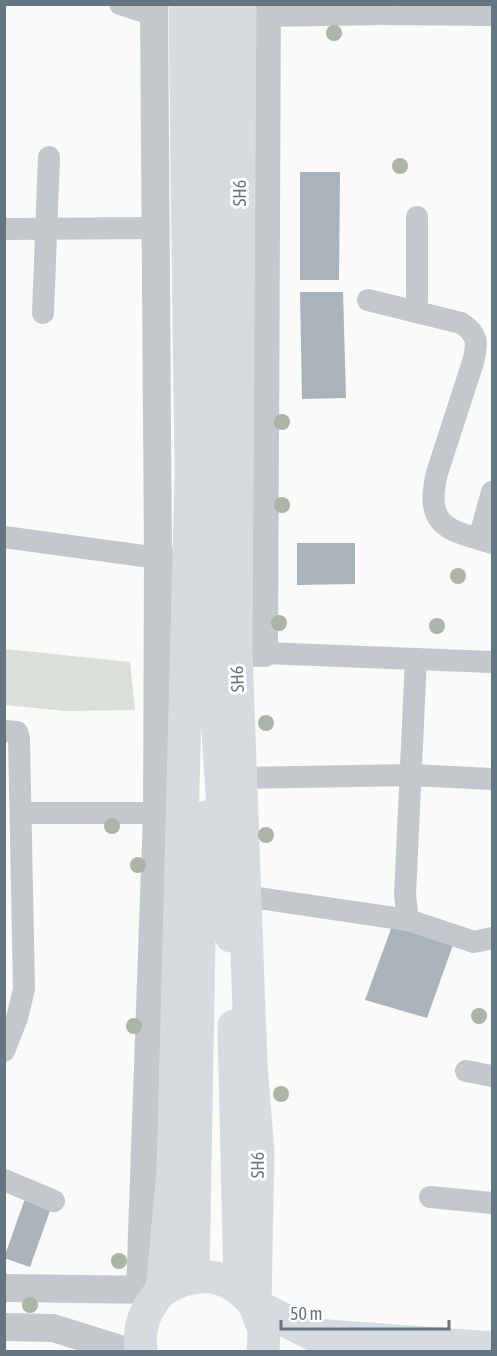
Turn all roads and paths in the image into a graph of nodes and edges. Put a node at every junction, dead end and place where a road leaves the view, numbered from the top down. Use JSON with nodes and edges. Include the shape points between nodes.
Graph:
{"nodes":[{"id":1,"x":120,"y":4,"type":"edge"},
{"id":2,"x":185,"y":4,"type":"edge"},
{"id":3,"x":210,"y":4,"type":"edge"},
{"id":4,"x":258,"y":8,"type":"edge"},
{"id":5,"x":384,"y":9,"type":"edge"},
{"id":6,"x":154,"y":10,"type":"edge"},
{"id":7,"x":492,"y":15,"type":"edge"},
{"id":8,"x":49,"y":157,"type":"dead end"},
{"id":9,"x":417,"y":216,"type":"dead end"},
{"id":10,"x":155,"y":228,"type":"junction"},
{"id":11,"x":4,"y":229,"type":"edge"},
{"id":12,"x":46,"y":229,"type":"junction"},
{"id":13,"x":368,"y":300,"type":"dead end"},
{"id":14,"x":417,"y":311,"type":"junction"},
{"id":15,"x":43,"y":313,"type":"dead end"},
{"id":16,"x":484,"y":348,"type":"edge"},
{"id":17,"x":492,"y":492,"type":"edge"},
{"id":18,"x":4,"y":537,"type":"edge"},
{"id":19,"x":486,"y":541,"type":"edge"},
{"id":20,"x":173,"y":560,"type":"junction"},
{"id":21,"x":238,"y":658,"type":"junction"},
{"id":22,"x":416,"y":659,"type":"junction"},
{"id":23,"x":492,"y":662,"type":"edge"},
{"id":24,"x":4,"y":731,"type":"edge"},
{"id":25,"x":411,"y":775,"type":"junction"},
{"id":26,"x":240,"y":778,"type":"junction"},
{"id":27,"x":492,"y":779,"type":"edge"},
{"id":28,"x":21,"y":813,"type":"junction"},
{"id":29,"x":170,"y":813,"type":"junction"},
{"id":30,"x":244,"y":896,"type":"junction"},
{"id":31,"x":408,"y":920,"type":"junction"},
{"id":32,"x":492,"y":938,"type":"edge"},
{"id":33,"x":4,"y":1051,"type":"edge"},
{"id":34,"x":466,"y":1071,"type":"dead end"},
{"id":35,"x":492,"y":1076,"type":"edge"},
{"id":36,"x":4,"y":1180,"type":"edge"},
{"id":37,"x":430,"y":1197,"type":"dead end"},
{"id":38,"x":54,"y":1201,"type":"dead end"},
{"id":39,"x":492,"y":1203,"type":"edge"},
{"id":40,"x":193,"y":1276,"type":"junction"},
{"id":41,"x":4,"y":1288,"type":"edge"},
{"id":42,"x":151,"y":1290,"type":"junction"},
{"id":43,"x":247,"y":1297,"type":"junction"},
{"id":44,"x":4,"y":1327,"type":"edge"},
{"id":45,"x":70,"y":1343,"type":"edge"},
{"id":46,"x":492,"y":1348,"type":"edge"},
{"id":47,"x":130,"y":1352,"type":"edge"},
{"id":48,"x":141,"y":1352,"type":"edge"},
{"id":49,"x":263,"y":1352,"type":"edge"}],
"edges":[{"from":1,"to":6,"type":"street"},
{"from":2,"to":20,"type":"main road","via":[[191,479]]},
{"from":3,"to":21,"type":"main road"},
{"from":4,"to":5,"type":"street"},
{"from":4,"to":21,"type":"main road","name":"SH6"},
{"from":5,"to":7,"type":"street"},
{"from":6,"to":10,"type":"street"},
{"from":8,"to":12,"type":"street"},
{"from":9,"to":14,"type":"street"},
{"from":10,"to":12,"type":"street"},
{"from":10,"to":20,"type":"street"},
{"from":11,"to":12,"type":"street"},
{"from":12,"to":15,"type":"street"},
{"from":13,"to":14,"type":"street"},
{"from":14,"to":16,"type":"street","via":[[461,323]]},
{"from":16,"to":19,"type":"street","via":[[473,362],[433,491],[436,515],[445,526]]},
{"from":17,"to":19,"type":"street"},
{"from":18,"to":20,"type":"street"},
{"from":20,"to":29,"type":"main road"},
{"from":21,"to":22,"type":"street"},
{"from":21,"to":26,"type":"main road","name":"SH6"},
{"from":21,"to":40,"type":"main road","via":[[199,940]]},
{"from":21,"to":43,"type":"main road","via":[[233,962]]},
{"from":22,"to":23,"type":"street"},
{"from":22,"to":25,"type":"street"},
{"from":24,"to":28,"type":"street","via":[[17,732],[20,738]]},
{"from":25,"to":26,"type":"street"},
{"from":25,"to":27,"type":"street"},
{"from":25,"to":31,"type":"street","via":[[405,895]]},
{"from":26,"to":30,"type":"main road","name":"SH6"},
{"from":28,"to":29,"type":"street"},
{"from":28,"to":33,"type":"street","via":[[24,989]]},
{"from":29,"to":42,"type":"street"},
{"from":29,"to":42,"type":"main road","via":[[173,1172]]},
{"from":30,"to":31,"type":"street"},
{"from":30,"to":43,"type":"main road","name":"SH6","via":[[258,1152]]},
{"from":31,"to":32,"type":"street","via":[[474,942]]},
{"from":34,"to":35,"type":"street"},
{"from":36,"to":38,"type":"street"},
{"from":37,"to":39,"type":"street"},
{"from":40,"to":42,"type":"main road"},
{"from":40,"to":43,"type":"main road","via":[[226,1281]]},
{"from":41,"to":42,"type":"street"},
{"from":42,"to":48,"type":"main road","via":[[139,1338]]},
{"from":43,"to":46,"type":"main road","via":[[314,1335]]},
{"from":43,"to":49,"type":"main road","name":"SH6","via":[[264,1330]]},
{"from":44,"to":45,"type":"street","via":[[53,1328]]},
{"from":45,"to":47,"type":"street"}]}
